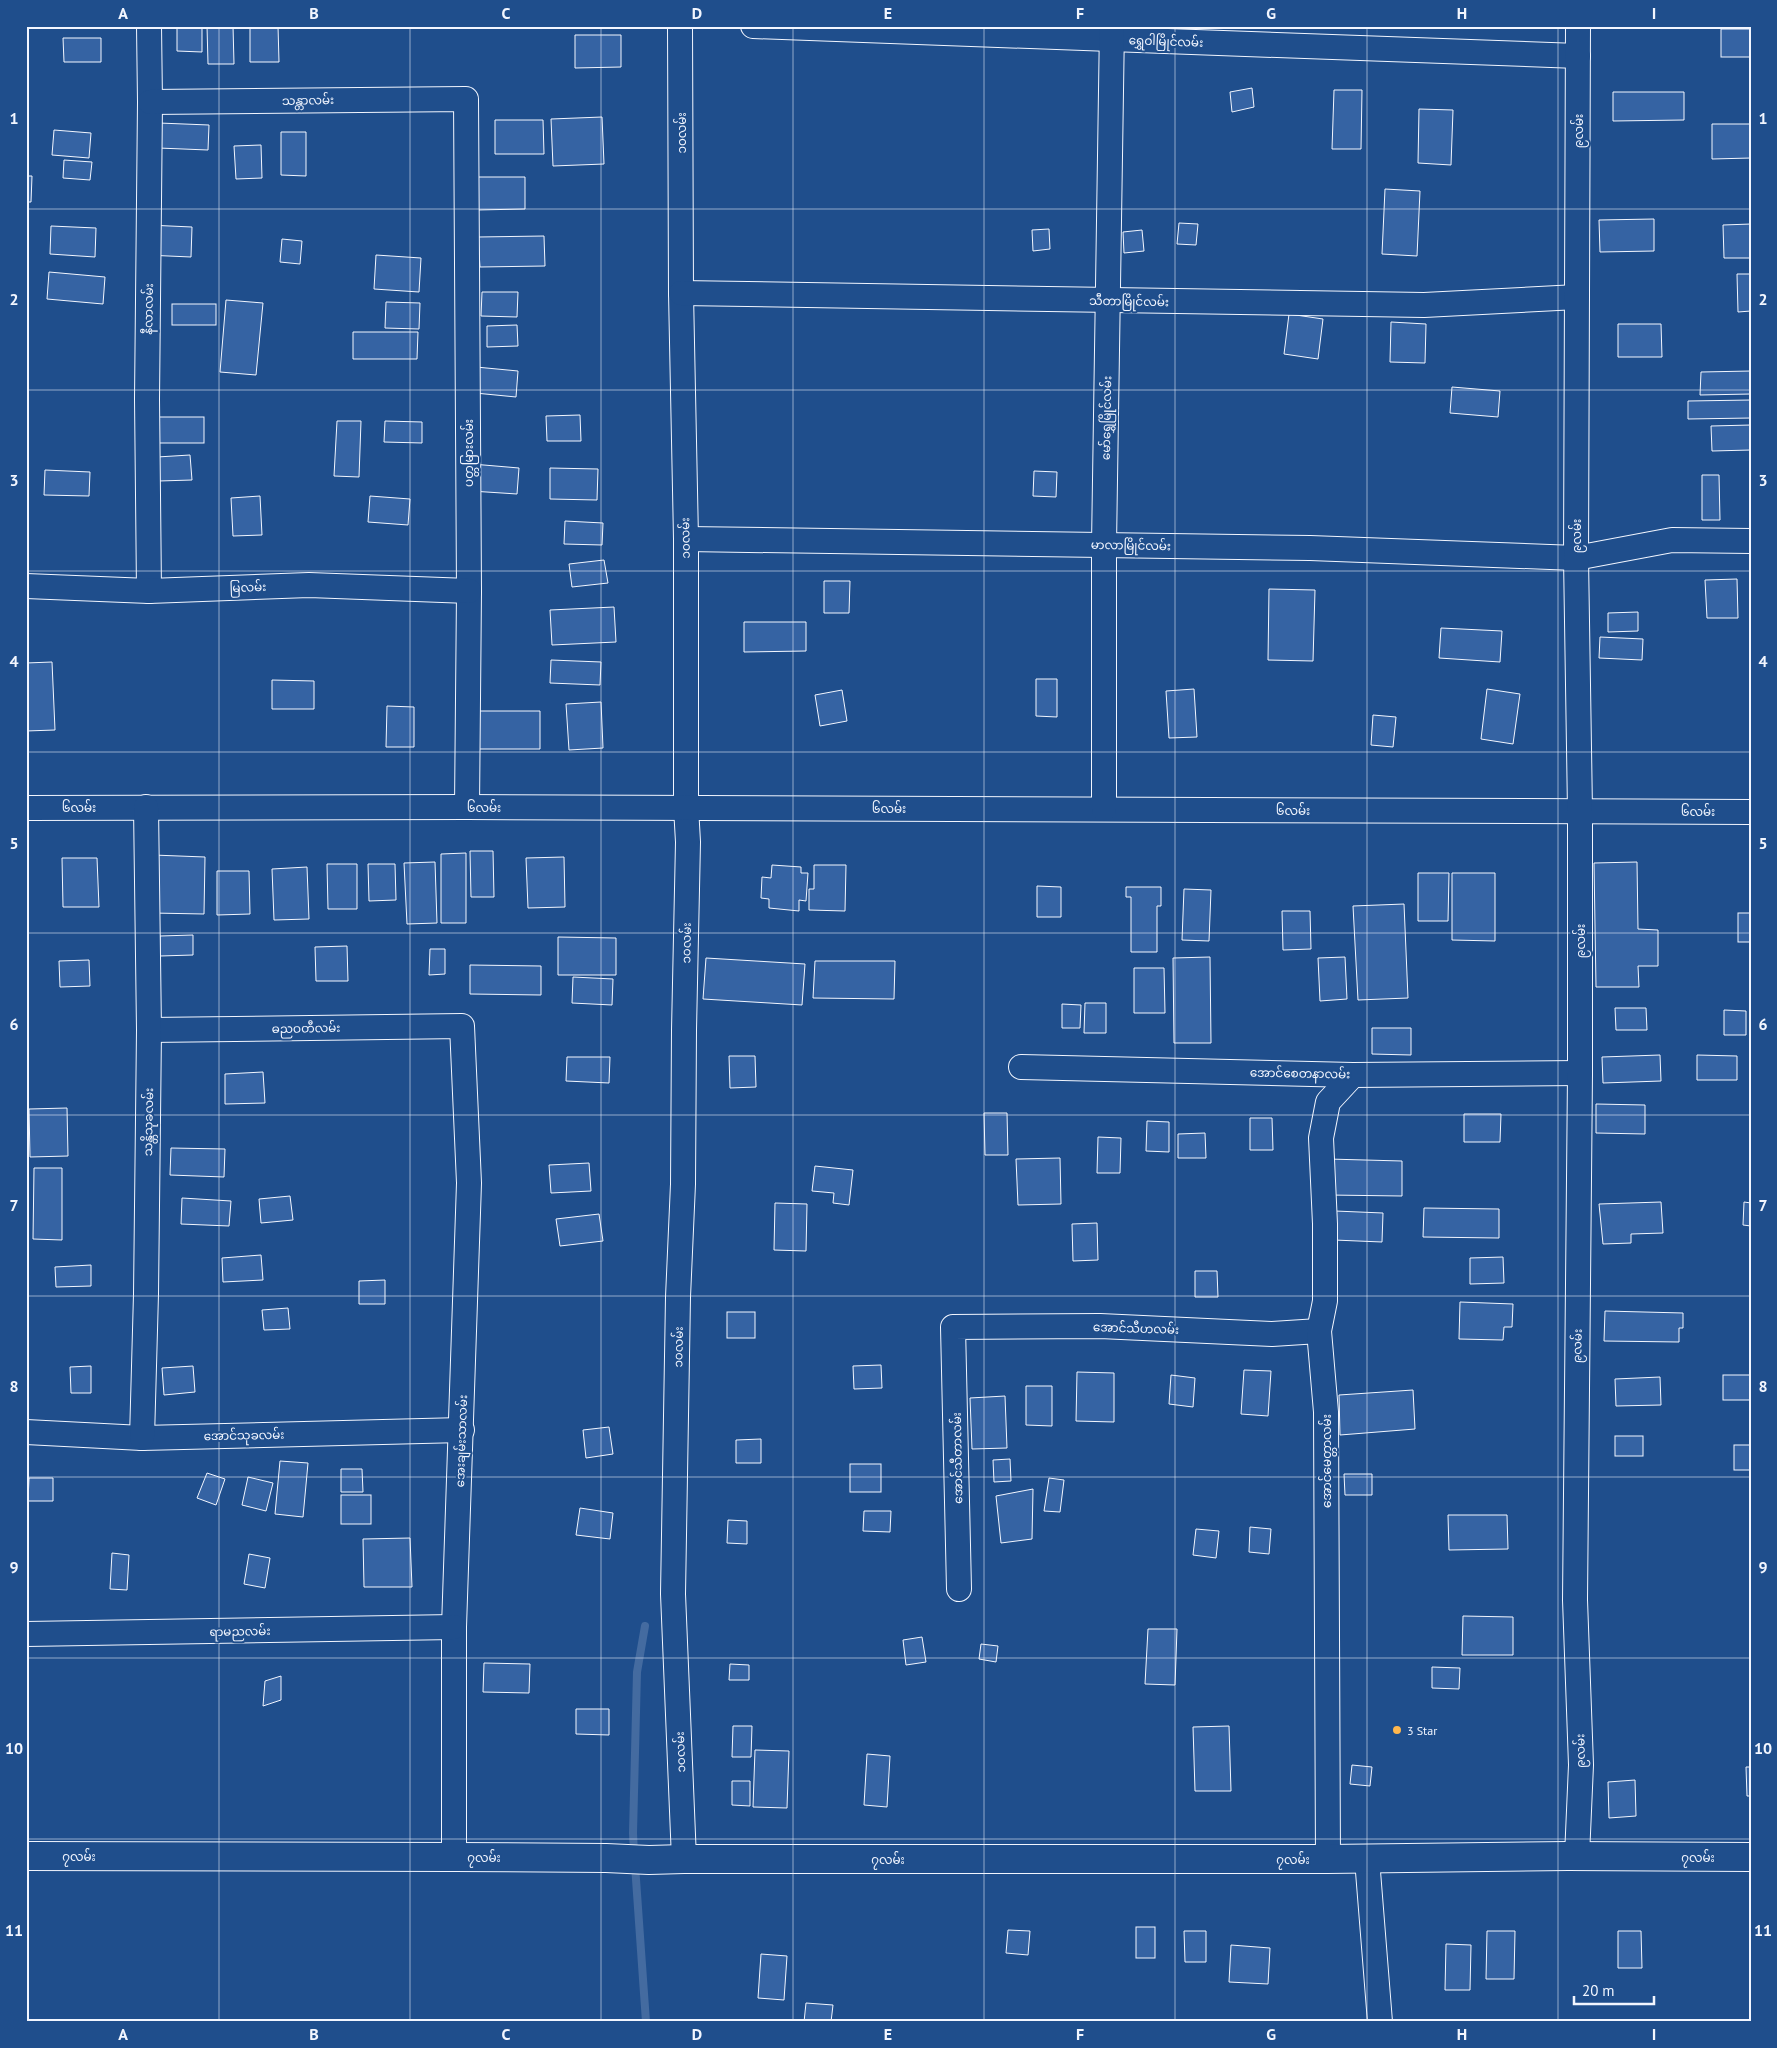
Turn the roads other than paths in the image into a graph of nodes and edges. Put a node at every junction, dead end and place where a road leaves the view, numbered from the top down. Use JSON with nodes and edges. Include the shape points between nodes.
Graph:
{"nodes":[{"id":1,"x":149,"y":26,"type":"edge"},
{"id":2,"x":680,"y":26,"type":"edge"},
{"id":3,"x":753,"y":26,"type":"edge"},
{"id":4,"x":1578,"y":26,"type":"edge"},
{"id":5,"x":1112,"y":33,"type":"edge"},
{"id":6,"x":1578,"y":56,"type":"junction"},
{"id":7,"x":466,"y":99,"type":"joint"},
{"id":8,"x":150,"y":102,"type":"junction"},
{"id":9,"x":681,"y":294,"type":"junction"},
{"id":10,"x":1577,"y":297,"type":"junction"},
{"id":11,"x":1108,"y":301,"type":"junction"},
{"id":12,"x":686,"y":539,"type":"junction"},
{"id":13,"x":1751,"y":542,"type":"edge"},
{"id":14,"x":1104,"y":545,"type":"junction"},
{"id":15,"x":1576,"y":558,"type":"junction"},
{"id":16,"x":26,"y":586,"type":"edge"},
{"id":17,"x":149,"y":591,"type":"junction"},
{"id":18,"x":469,"y":591,"type":"junction"},
{"id":19,"x":146,"y":807,"type":"junction"},
{"id":20,"x":467,"y":807,"type":"junction"},
{"id":21,"x":26,"y":808,"type":"edge"},
{"id":22,"x":686,"y":808,"type":"junction"},
{"id":23,"x":1104,"y":809,"type":"junction"},
{"id":24,"x":1580,"y":811,"type":"junction"},
{"id":25,"x":1751,"y":812,"type":"edge"},
{"id":26,"x":462,"y":1026,"type":"joint"},
{"id":27,"x":149,"y":1030,"type":"junction"},
{"id":28,"x":1020,"y":1067,"type":"dead end"},
{"id":29,"x":1580,"y":1073,"type":"junction"},
{"id":30,"x":1353,"y":1075,"type":"junction"},
{"id":31,"x":953,"y":1327,"type":"joint"},
{"id":32,"x":1318,"y":1331,"type":"junction"},
{"id":33,"x":462,"y":1430,"type":"junction"},
{"id":34,"x":26,"y":1432,"type":"edge"},
{"id":35,"x":142,"y":1438,"type":"junction"},
{"id":36,"x":959,"y":1589,"type":"dead end"},
{"id":37,"x":454,"y":1627,"type":"junction"},
{"id":38,"x":26,"y":1634,"type":"edge"},
{"id":39,"x":26,"y":1856,"type":"edge"},
{"id":40,"x":454,"y":1856,"type":"junction"},
{"id":41,"x":1577,"y":1856,"type":"junction"},
{"id":42,"x":1751,"y":1857,"type":"edge"},
{"id":43,"x":684,"y":1859,"type":"junction"},
{"id":44,"x":1367,"y":1859,"type":"junction"},
{"id":45,"x":1328,"y":1860,"type":"junction"},
{"id":46,"x":1380,"y":2022,"type":"edge"}],
"edges":[{"from":1,"to":8,"type":"street","name":"နီလာလမ်း"},
{"from":2,"to":9,"type":"street","name":"၁၀လမ်း"},
{"from":3,"to":5,"type":"street","name":"ရွှေဝါမြိုင်လမ်း"},
{"from":4,"to":6,"type":"street","name":"၉လမ်း"},
{"from":5,"to":6,"type":"street","name":"ရွှေဝါမြိုင်လမ်း"},
{"from":5,"to":11,"type":"street","name":"မော်ရွှေမြိုင်လမ်း"},
{"from":6,"to":10,"type":"street","name":"၉လမ်း"},
{"from":7,"to":8,"type":"street","name":"သန္တာလမ်း"},
{"from":7,"to":18,"type":"street","name":"ပတ္တမြားလမ်း"},
{"from":8,"to":17,"type":"street","name":"နီလာလမ်း"},
{"from":9,"to":11,"type":"street","name":"သီတာမြိုင်လမ်း"},
{"from":9,"to":12,"type":"street","name":"၁၀လမ်း"},
{"from":10,"to":11,"type":"street","name":"သီတာမြိုင်လမ်း","via":[[1424,305]]},
{"from":10,"to":15,"type":"street","name":"၉လမ်း"},
{"from":11,"to":14,"type":"street","name":"မော်ရွှေမြိုင်လမ်း"},
{"from":12,"to":14,"type":"street","name":"မာလာမြိုင်လမ်း"},
{"from":12,"to":22,"type":"street","name":"၁၀လမ်း"},
{"from":13,"to":15,"type":"street","name":"မာလာမြိုင်လမ်း","via":[[1672,540]]},
{"from":14,"to":15,"type":"street","name":"မာလာမြိုင်လမ်း","via":[[1310,548]]},
{"from":14,"to":23,"type":"street","name":"မော်ရွှေမြိုင်လမ်း"},
{"from":15,"to":24,"type":"street","name":"၉လမ်း"},
{"from":16,"to":17,"type":"street","name":"မြလမ်း"},
{"from":17,"to":18,"type":"street","name":"မြလမ်း","via":[[310,585]]},
{"from":18,"to":20,"type":"street","name":"ပတ္တမြားလမ်း"},
{"from":19,"to":20,"type":"street","name":"၆လမ်း"},
{"from":19,"to":21,"type":"street","name":"၆လမ်း"},
{"from":19,"to":27,"type":"street","name":"သန္တိသုခလမ်း"},
{"from":20,"to":22,"type":"street","name":"၆လမ်း"},
{"from":22,"to":23,"type":"street","name":"၆လမ်း"},
{"from":22,"to":43,"type":"street","name":"၁၀လမ်း","via":[[683,1184],[673,1594]]},
{"from":23,"to":24,"type":"street","name":"၆လမ်း"},
{"from":24,"to":25,"type":"street","name":"၆လမ်း"},
{"from":24,"to":29,"type":"street","name":"၉လမ်း"},
{"from":26,"to":27,"type":"street","name":"ဓညဝတီလမ်း"},
{"from":26,"to":33,"type":"street","name":"အေးချမ်းသာလမ်း","via":[[469,1183]]},
{"from":27,"to":35,"type":"street","name":"သန္တိသုခလမ်း"},
{"from":28,"to":30,"type":"street","name":"အောင်စေတနာလမ်း"},
{"from":29,"to":30,"type":"street","name":"အောင်စေတနာလမ်း"},
{"from":29,"to":41,"type":"street","name":"၉လမ်း","via":[[1575,1600],[1581,1765]]},
{"from":30,"to":32,"type":"street","name":"အောင်မေတ္တာလမ်း","via":[[1328,1102],[1321,1138],[1326,1224],[1325,1301]]},
{"from":31,"to":32,"type":"street","name":"အောင်သီဟလမ်း","via":[[1100,1326],[1272,1334]]},
{"from":31,"to":36,"type":"street","name":"အောင်သီတာလမ်း"},
{"from":32,"to":45,"type":"street","name":"အောင်မေတ္တာလမ်း","via":[[1326,1412]]},
{"from":33,"to":35,"type":"street","name":"အောင်သုခလမ်း"},
{"from":33,"to":37,"type":"street","name":"အေးချမ်းသာလမ်း"},
{"from":34,"to":35,"type":"street","name":"အောင်သုခလမ်း"},
{"from":37,"to":38,"type":"street","name":"ရာမညလမ်း"},
{"from":37,"to":40,"type":"street","name":"အေးချမ်းသာလမ်း"},
{"from":39,"to":40,"type":"street","name":"၇လမ်း"},
{"from":40,"to":43,"type":"street","name":"၇လမ်း"},
{"from":41,"to":42,"type":"street","name":"၇လမ်း"},
{"from":41,"to":44,"type":"street","name":"၇လမ်း"},
{"from":43,"to":45,"type":"street","name":"၇လမ်း"},
{"from":44,"to":45,"type":"street","name":"၇လမ်း"},
{"from":44,"to":46,"type":"street"}]}
